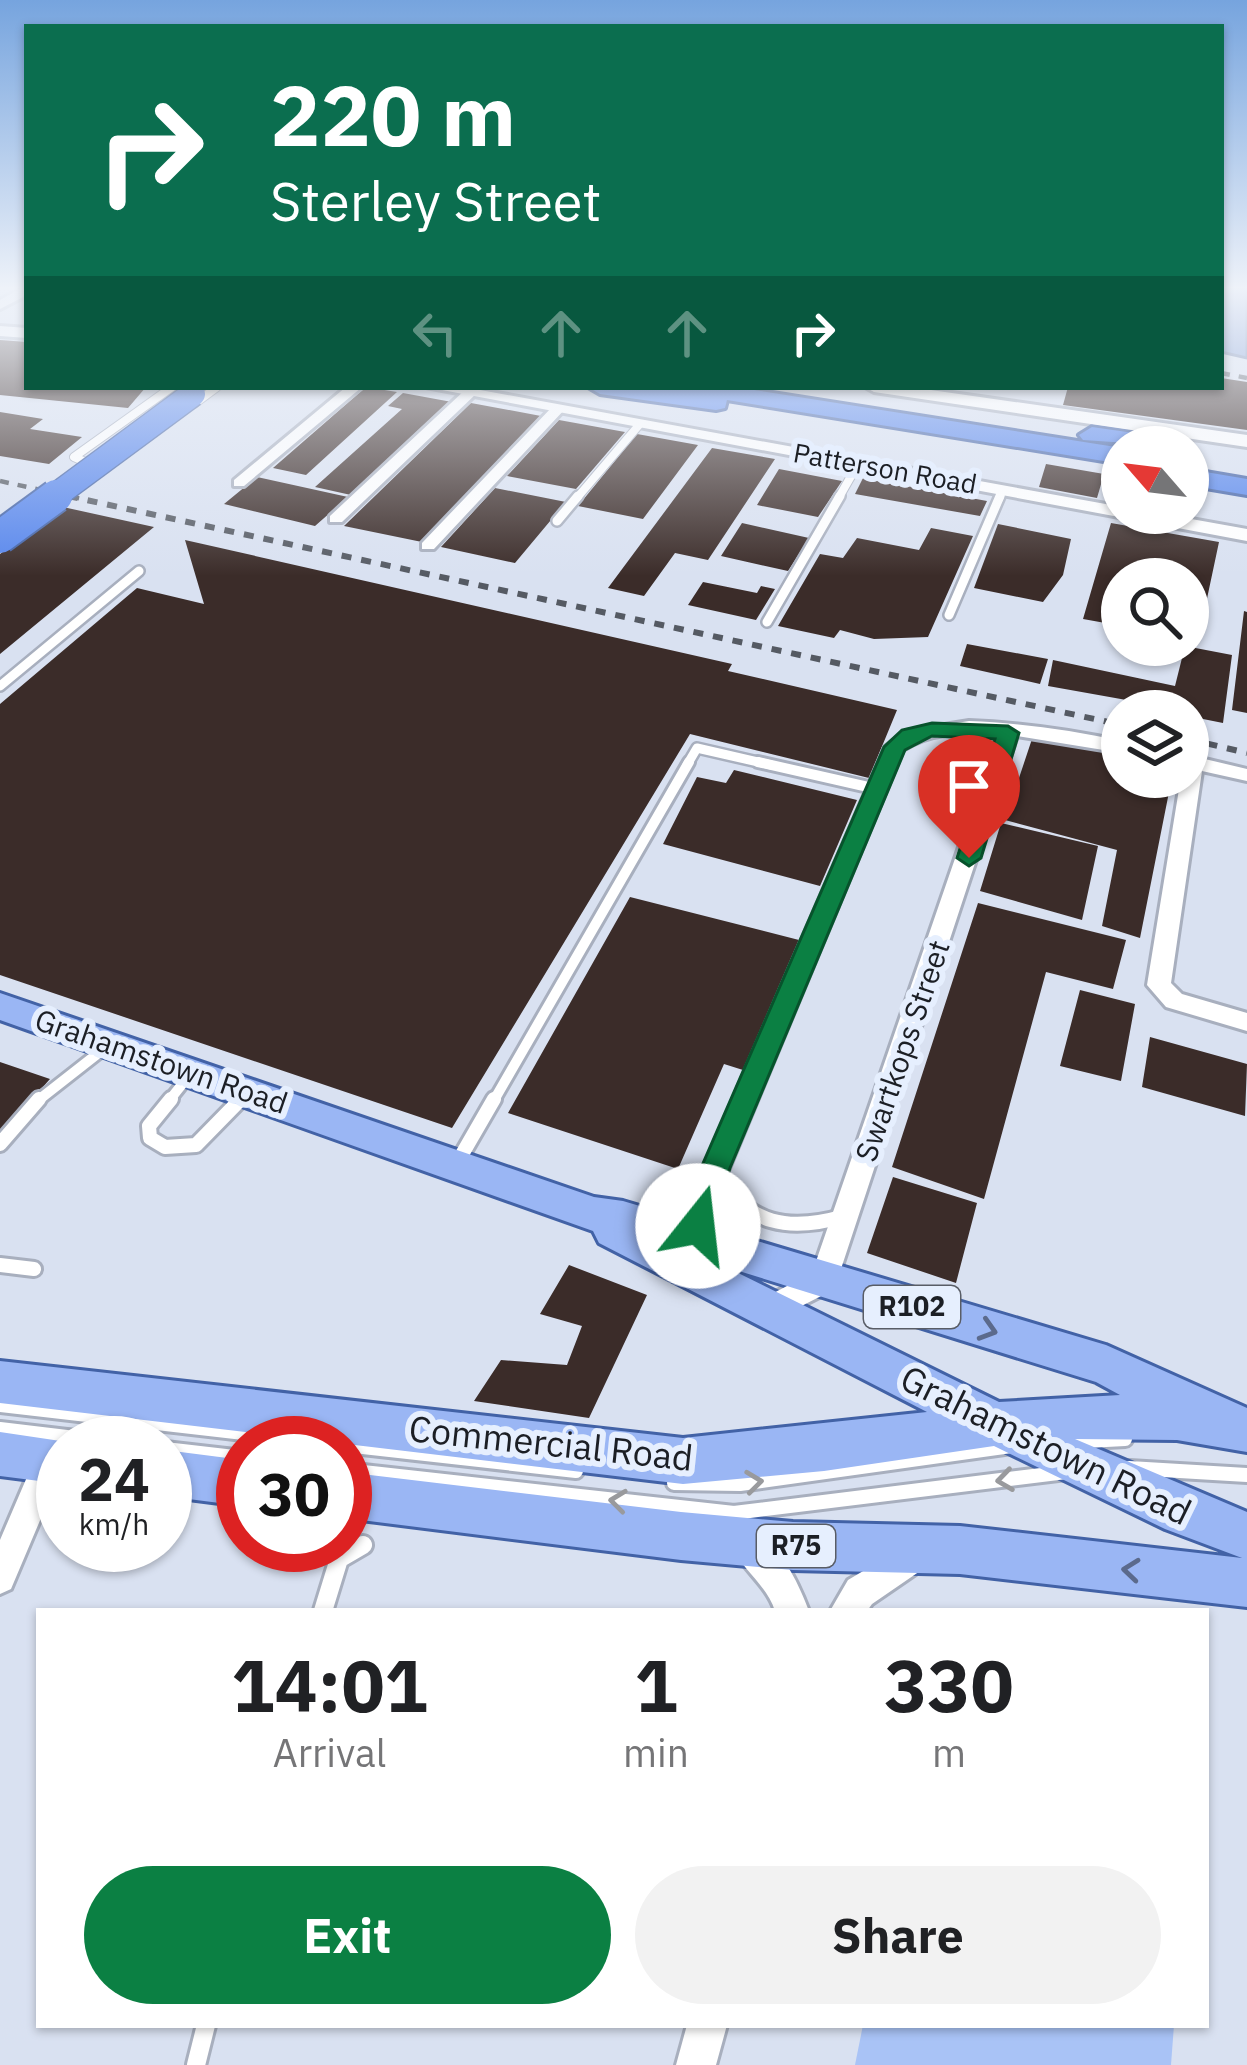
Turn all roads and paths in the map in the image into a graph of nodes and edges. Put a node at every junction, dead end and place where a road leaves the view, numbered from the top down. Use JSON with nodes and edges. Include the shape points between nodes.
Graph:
{"nodes":[{"id":1,"x":193,"y":390,"type":"edge"},
{"id":2,"x":193,"y":390,"type":"edge"},
{"id":3,"x":193,"y":390,"type":"edge"},
{"id":4,"x":194,"y":390,"type":"edge"},
{"id":5,"x":351,"y":390,"type":"edge"},
{"id":6,"x":452,"y":390,"type":"edge"},
{"id":7,"x":622,"y":390,"type":"edge"},
{"id":8,"x":707,"y":390,"type":"edge"},
{"id":9,"x":802,"y":390,"type":"edge"},
{"id":10,"x":895,"y":390,"type":"edge"},
{"id":11,"x":470,"y":393,"type":"junction"},
{"id":12,"x":558,"y":410,"type":"junction"},
{"id":13,"x":639,"y":425,"type":"junction"},
{"id":14,"x":979,"y":433,"type":"junction"},
{"id":15,"x":1101,"y":436,"type":"edge"},
{"id":16,"x":1247,"y":441,"type":"edge"},
{"id":17,"x":1034,"y":442,"type":"junction"},
{"id":18,"x":1209,"y":452,"type":"edge"},
{"id":19,"x":1101,"y":453,"type":"edge"},
{"id":20,"x":1247,"y":458,"type":"edge"},
{"id":21,"x":1101,"y":460,"type":"edge"},
{"id":22,"x":858,"y":464,"type":"junction"},
{"id":23,"x":1209,"y":469,"type":"edge"},
{"id":24,"x":1247,"y":475,"type":"edge"},
{"id":25,"x":1209,"y":481,"type":"edge"},
{"id":26,"x":239,"y":483,"type":"dead end"},
{"id":27,"x":1247,"y":487,"type":"edge"},
{"id":28,"x":1002,"y":491,"type":"junction"},
{"id":29,"x":1101,"y":509,"type":"edge"},
{"id":30,"x":336,"y":519,"type":"dead end"},
{"id":31,"x":0,"y":521,"type":"edge"},
{"id":32,"x":556,"y":521,"type":"dead end"},
{"id":33,"x":1209,"y":528,"type":"edge"},
{"id":34,"x":1247,"y":535,"type":"edge"},
{"id":35,"x":0,"y":541,"type":"edge"},
{"id":36,"x":428,"y":546,"type":"dead end"},
{"id":37,"x":139,"y":571,"type":"dead end"},
{"id":38,"x":949,"y":615,"type":"dead end"},
{"id":39,"x":767,"y":622,"type":"dead end"},
{"id":40,"x":0,"y":686,"type":"edge"},
{"id":41,"x":1008,"y":733,"type":"junction"},
{"id":42,"x":1101,"y":742,"type":"edge"},
{"id":43,"x":1209,"y":766,"type":"edge"},
{"id":44,"x":1247,"y":775,"type":"edge"},
{"id":45,"x":877,"y":789,"type":"junction"},
{"id":46,"x":1185,"y":798,"type":"edge"},
{"id":47,"x":0,"y":1006,"type":"edge"},
{"id":48,"x":1247,"y":1022,"type":"edge"},
{"id":49,"x":111,"y":1044,"type":"junction"},
{"id":50,"x":192,"y":1072,"type":"junction"},
{"id":51,"x":248,"y":1091,"type":"junction"},
{"id":52,"x":0,"y":1144,"type":"edge"},
{"id":53,"x":456,"y":1164,"type":"junction"},
{"id":54,"x":716,"y":1168,"type":"junction"},
{"id":55,"x":846,"y":1216,"type":"junction"},
{"id":56,"x":705,"y":1263,"type":"junction"},
{"id":57,"x":0,"y":1265,"type":"edge"},
{"id":58,"x":34,"y":1269,"type":"dead end"},
{"id":59,"x":823,"y":1281,"type":"junction"},
{"id":60,"x":768,"y":1310,"type":"junction"},
{"id":61,"x":0,"y":1382,"type":"edge"},
{"id":62,"x":0,"y":1405,"type":"edge"},
{"id":63,"x":1240,"y":1423,"type":"edge"},
{"id":64,"x":0,"y":1429,"type":"edge"},
{"id":65,"x":216,"y":1430,"type":"edge"},
{"id":66,"x":36,"y":1433,"type":"edge"},
{"id":67,"x":1016,"y":1434,"type":"junction"},
{"id":68,"x":1142,"y":1438,"type":"dead end"},
{"id":69,"x":372,"y":1447,"type":"edge"},
{"id":70,"x":0,"y":1454,"type":"edge"},
{"id":71,"x":36,"y":1458,"type":"edge"},
{"id":72,"x":1090,"y":1468,"type":"junction"},
{"id":73,"x":372,"y":1472,"type":"edge"},
{"id":74,"x":593,"y":1473,"type":"dead end"},
{"id":75,"x":1247,"y":1475,"type":"edge"},
{"id":76,"x":660,"y":1481,"type":"dead end"},
{"id":77,"x":372,"y":1498,"type":"edge"},
{"id":78,"x":36,"y":1503,"type":"edge"},
{"id":79,"x":1247,"y":1536,"type":"edge"},
{"id":80,"x":743,"y":1542,"type":"junction"},
{"id":81,"x":929,"y":1548,"type":"junction"},
{"id":82,"x":335,"y":1572,"type":"edge"},
{"id":83,"x":0,"y":1578,"type":"edge"},
{"id":84,"x":1247,"y":1583,"type":"edge"},
{"id":85,"x":324,"y":1608,"type":"edge"},
{"id":86,"x":791,"y":1608,"type":"edge"},
{"id":87,"x":849,"y":1608,"type":"edge"},
{"id":88,"x":205,"y":2028,"type":"edge"},
{"id":89,"x":706,"y":2028,"type":"edge"},
{"id":90,"x":196,"y":2065,"type":"edge"},
{"id":91,"x":696,"y":2065,"type":"edge"}],
"edges":[{"from":1,"to":4,"type":"lane","via":[[74,460],[108,467]]},
{"from":2,"to":31,"type":"highway"},
{"from":3,"to":35,"type":"highway","bridge":true},
{"from":5,"to":26,"type":"street"},
{"from":6,"to":11,"type":"street","name":"Patterson Road"},
{"from":7,"to":14,"type":"highway"},
{"from":8,"to":14,"type":"highway"},
{"from":9,"to":15,"type":"highway"},
{"from":10,"to":16,"type":"street"},
{"from":11,"to":12,"type":"street","name":"Patterson Road"},
{"from":11,"to":30,"type":"street"},
{"from":12,"to":13,"type":"street","name":"Patterson Road"},
{"from":12,"to":36,"type":"street"},
{"from":13,"to":22,"type":"street","name":"Patterson Road"},
{"from":13,"to":32,"type":"lane"},
{"from":14,"to":17,"type":"highway"},
{"from":17,"to":19,"type":"highway"},
{"from":17,"to":21,"type":"highway"},
{"from":18,"to":20,"type":"highway"},
{"from":22,"to":28,"type":"street","name":"Patterson Road"},
{"from":22,"to":39,"type":"lane"},
{"from":23,"to":24,"type":"highway"},
{"from":25,"to":27,"type":"highway"},
{"from":28,"to":29,"type":"street","name":"Patterson Road"},
{"from":28,"to":38,"type":"lane"},
{"from":31,"to":35,"type":"lane","via":[[25,526]]},
{"from":33,"to":34,"type":"street","name":"Patterson Road"},
{"from":37,"to":40,"type":"lane"},
{"from":41,"to":42,"type":"street","via":[[1053,731]]},
{"from":41,"to":45,"type":"street","via":[[916,732],[895,747]]},
{"from":41,"to":55,"type":"street","name":"Swartkops Street"},
{"from":43,"to":44,"type":"street"},
{"from":45,"to":53,"type":"lane","via":[[697,748]]},
{"from":45,"to":54,"type":"street"},
{"from":46,"to":48,"type":"street","via":[[1159,986],[1174,1001]]},
{"from":47,"to":49,"type":"main road","name":"Grahamstown Road","number":"R102"},
{"from":49,"to":50,"type":"main road","name":"Grahamstown Road","number":"R102"},
{"from":49,"to":52,"type":"lane","via":[[46,1090]]},
{"from":50,"to":51,"type":"main road","name":"Grahamstown Road","number":"R102"},
{"from":50,"to":51,"type":"lane","via":[[149,1126],[150,1138],[165,1147],[196,1144]]},
{"from":51,"to":53,"type":"main road","name":"Grahamstown Road","number":"R102"},
{"from":53,"to":56,"type":"main road","name":"Grahamstown Road","number":"R102"},
{"from":54,"to":55,"type":"lane","via":[[734,1202],[763,1223],[813,1226]]},
{"from":54,"to":56,"type":"street","via":[[700,1212]]},
{"from":55,"to":59,"type":"street","name":"Swartkops Street"},
{"from":56,"to":59,"type":"main road","name":"Grahamstown Road","number":"R102"},
{"from":56,"to":60,"type":"main road","name":"Grahamstown Road","number":"R102"},
{"from":57,"to":58,"type":"lane"},
{"from":59,"to":60,"type":"street"},
{"from":59,"to":63,"type":"main road","name":"Grahamstown Road","number":"R102","one_way":true,"via":[[1106,1365]]},
{"from":60,"to":67,"type":"main road","name":"Grahamstown Road","number":"R102"},
{"from":61,"to":67,"type":"main road","name":"Commercial Road","via":[[683,1461]]},
{"from":62,"to":65,"type":"lane"},
{"from":63,"to":67,"type":"main road","name":"Commercial Road","via":[[1123,1414]]},
{"from":64,"to":66,"type":"lane"},
{"from":67,"to":68,"type":"lane"},
{"from":67,"to":72,"type":"main road","name":"Grahamstown Road","number":"R102"},
{"from":76,"to":67,"type":"lane","one_way":true,"via":[[740,1484]]},
{"from":69,"to":74,"type":"lane"},
{"from":70,"to":71,"type":"main road"},
{"from":72,"to":73,"type":"lane","one_way":true,"via":[[734,1513]]},
{"from":72,"to":75,"type":"lane"},
{"from":72,"to":79,"type":"main road","name":"Grahamstown Road","number":"R102"},
{"from":77,"to":80,"type":"main road","number":"R75"},
{"from":78,"to":83,"type":"street"},
{"from":80,"to":81,"type":"main road","number":"R75"},
{"from":80,"to":86,"type":"street","via":[[783,1585]]},
{"from":84,"to":81,"type":"main road","number":"R75","one_way":true},
{"from":81,"to":87,"type":"street","via":[[860,1592]]},
{"from":82,"to":85,"type":"lane"},
{"from":88,"to":90,"type":"lane"},
{"from":89,"to":91,"type":"street"}]}
